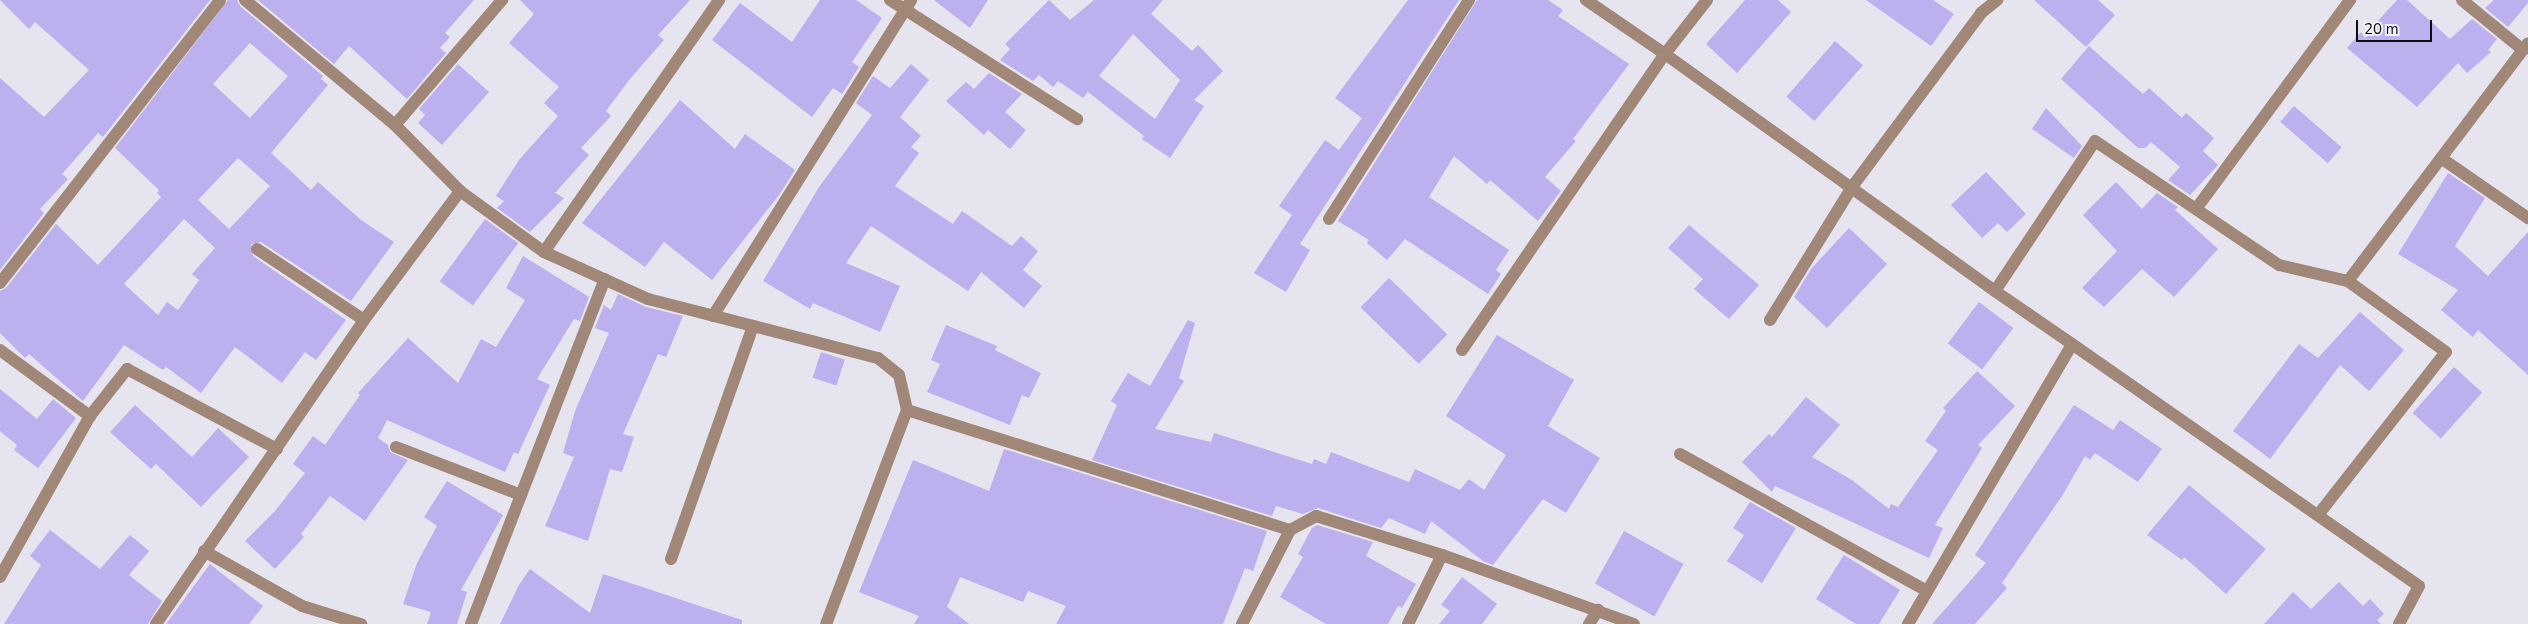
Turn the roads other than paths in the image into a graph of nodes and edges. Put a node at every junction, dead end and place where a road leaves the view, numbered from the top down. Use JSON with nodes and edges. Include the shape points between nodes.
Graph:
{"nodes":[{"id":1,"x":220,"y":0,"type":"edge"},
{"id":2,"x":246,"y":0,"type":"edge"},
{"id":3,"x":502,"y":0,"type":"edge"},
{"id":4,"x":719,"y":0,"type":"edge"},
{"id":5,"x":890,"y":0,"type":"edge"},
{"id":6,"x":1469,"y":0,"type":"edge"},
{"id":7,"x":1586,"y":0,"type":"edge"},
{"id":8,"x":1707,"y":0,"type":"edge"},
{"id":9,"x":1997,"y":0,"type":"edge"},
{"id":10,"x":2350,"y":0,"type":"edge"},
{"id":11,"x":2462,"y":0,"type":"edge"},
{"id":12,"x":908,"y":5,"type":"edge"},
{"id":13,"x":2525,"y":46,"type":"edge"},
{"id":14,"x":1665,"y":54,"type":"junction"},
{"id":15,"x":1077,"y":119,"type":"dead end"},
{"id":16,"x":395,"y":125,"type":"junction"},
{"id":17,"x":2440,"y":158,"type":"junction"},
{"id":18,"x":1852,"y":187,"type":"junction"},
{"id":19,"x":460,"y":191,"type":"junction"},
{"id":20,"x":2196,"y":209,"type":"junction"},
{"id":21,"x":1329,"y":218,"type":"dead end"},
{"id":22,"x":2528,"y":218,"type":"edge"},
{"id":23,"x":257,"y":249,"type":"dead end"},
{"id":24,"x":544,"y":252,"type":"junction"},
{"id":25,"x":604,"y":279,"type":"junction"},
{"id":26,"x":2348,"y":281,"type":"junction"},
{"id":27,"x":0,"y":282,"type":"edge"},
{"id":28,"x":1996,"y":291,"type":"junction"},
{"id":29,"x":713,"y":316,"type":"junction"},
{"id":30,"x":364,"y":320,"type":"junction"},
{"id":31,"x":1770,"y":320,"type":"dead end"},
{"id":32,"x":752,"y":326,"type":"junction"},
{"id":33,"x":2072,"y":344,"type":"junction"},
{"id":34,"x":0,"y":350,"type":"edge"},
{"id":35,"x":1462,"y":350,"type":"dead end"},
{"id":36,"x":907,"y":410,"type":"junction"},
{"id":37,"x":90,"y":416,"type":"junction"},
{"id":38,"x":396,"y":447,"type":"dead end"},
{"id":39,"x":277,"y":449,"type":"junction"},
{"id":40,"x":1680,"y":454,"type":"dead end"},
{"id":41,"x":521,"y":495,"type":"junction"},
{"id":42,"x":2318,"y":515,"type":"junction"},
{"id":43,"x":1290,"y":530,"type":"junction"},
{"id":44,"x":204,"y":551,"type":"junction"},
{"id":45,"x":1442,"y":555,"type":"junction"},
{"id":46,"x":671,"y":559,"type":"dead end"},
{"id":47,"x":0,"y":577,"type":"edge"},
{"id":48,"x":1928,"y":591,"type":"junction"},
{"id":49,"x":1598,"y":610,"type":"junction"},
{"id":50,"x":156,"y":624,"type":"edge"},
{"id":51,"x":361,"y":624,"type":"edge"},
{"id":52,"x":471,"y":624,"type":"edge"},
{"id":53,"x":826,"y":624,"type":"edge"},
{"id":54,"x":1242,"y":624,"type":"edge"},
{"id":55,"x":1408,"y":624,"type":"edge"},
{"id":56,"x":1589,"y":624,"type":"edge"},
{"id":57,"x":1634,"y":624,"type":"edge"},
{"id":58,"x":1908,"y":624,"type":"edge"},
{"id":59,"x":2399,"y":624,"type":"edge"}],
"edges":[{"from":1,"to":27,"type":"street"},
{"from":2,"to":16,"type":"street"},
{"from":3,"to":16,"type":"street"},
{"from":4,"to":24,"type":"street"},
{"from":5,"to":12,"type":"street"},
{"from":6,"to":21,"type":"street"},
{"from":7,"to":14,"type":"street"},
{"from":8,"to":14,"type":"street"},
{"from":9,"to":18,"type":"street","via":[[1981,12]]},
{"from":10,"to":20,"type":"street"},
{"from":11,"to":13,"type":"street"},
{"from":12,"to":15,"type":"street"},
{"from":12,"to":29,"type":"street"},
{"from":13,"to":17,"type":"street"},
{"from":14,"to":18,"type":"street"},
{"from":14,"to":35,"type":"street"},
{"from":16,"to":19,"type":"street"},
{"from":17,"to":22,"type":"street"},
{"from":17,"to":26,"type":"street"},
{"from":18,"to":28,"type":"street"},
{"from":18,"to":31,"type":"street"},
{"from":19,"to":24,"type":"street"},
{"from":19,"to":30,"type":"street"},
{"from":20,"to":26,"type":"street","via":[[2279,265]]},
{"from":20,"to":28,"type":"street","via":[[2095,141]]},
{"from":23,"to":30,"type":"street"},
{"from":24,"to":25,"type":"street"},
{"from":25,"to":29,"type":"street","via":[[648,299]]},
{"from":25,"to":41,"type":"street"},
{"from":26,"to":42,"type":"street","via":[[2446,352]]},
{"from":28,"to":33,"type":"street"},
{"from":29,"to":32,"type":"street"},
{"from":30,"to":39,"type":"street"},
{"from":32,"to":36,"type":"street","via":[[878,358],[899,375]]},
{"from":32,"to":46,"type":"street"},
{"from":33,"to":42,"type":"street"},
{"from":33,"to":48,"type":"street"},
{"from":34,"to":37,"type":"street"},
{"from":36,"to":43,"type":"street"},
{"from":36,"to":53,"type":"street"},
{"from":37,"to":39,"type":"street","via":[[127,369]]},
{"from":37,"to":47,"type":"street"},
{"from":38,"to":41,"type":"street"},
{"from":39,"to":44,"type":"street"},
{"from":40,"to":48,"type":"street"},
{"from":41,"to":52,"type":"street"},
{"from":42,"to":59,"type":"street","via":[[2419,586]]},
{"from":43,"to":45,"type":"street","via":[[1316,516]]},
{"from":43,"to":54,"type":"street"},
{"from":44,"to":50,"type":"street"},
{"from":44,"to":51,"type":"street","via":[[302,606]]},
{"from":45,"to":49,"type":"street"},
{"from":45,"to":55,"type":"street"},
{"from":48,"to":58,"type":"street"},
{"from":49,"to":56,"type":"street"},
{"from":49,"to":57,"type":"street"}]}
